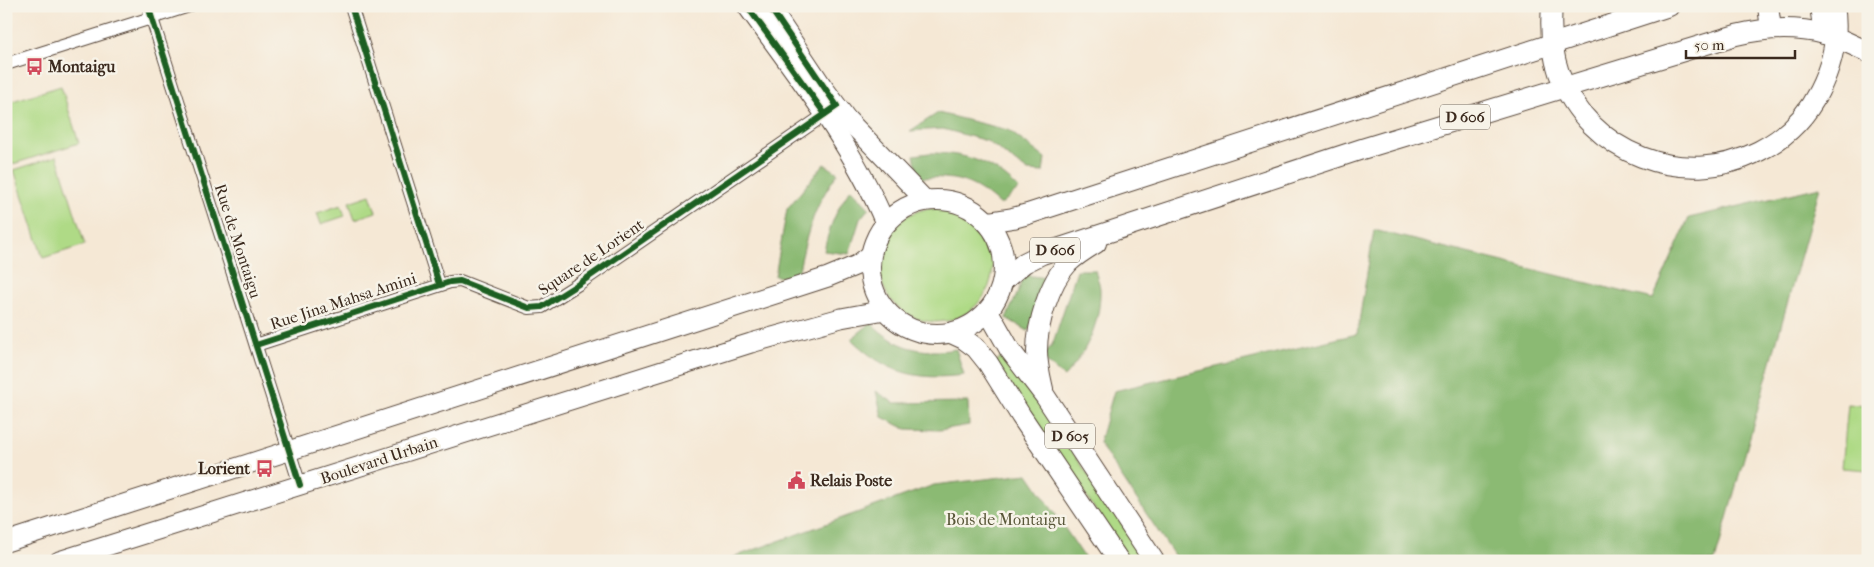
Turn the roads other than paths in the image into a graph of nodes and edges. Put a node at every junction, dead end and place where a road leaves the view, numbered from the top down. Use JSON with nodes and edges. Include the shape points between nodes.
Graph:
{"nodes":[{"id":1,"x":189,"y":6,"type":"edge"},
{"id":2,"x":351,"y":6,"type":"edge"},
{"id":3,"x":747,"y":6,"type":"edge"},
{"id":4,"x":769,"y":6,"type":"edge"},
{"id":5,"x":1552,"y":6,"type":"edge"},
{"id":6,"x":1669,"y":6,"type":"edge"},
{"id":7,"x":1768,"y":6,"type":"edge"},
{"id":8,"x":1820,"y":6,"type":"edge"},
{"id":9,"x":1834,"y":6,"type":"edge"},
{"id":10,"x":149,"y":12,"type":"edge"},
{"id":11,"x":1771,"y":29,"type":"junction"},
{"id":12,"x":1824,"y":34,"type":"junction"},
{"id":13,"x":1868,"y":52,"type":"edge"},
{"id":14,"x":6,"y":64,"type":"edge"},
{"id":15,"x":831,"y":110,"type":"junction"},
{"id":16,"x":925,"y":200,"type":"junction"},
{"id":17,"x":988,"y":222,"type":"junction"},
{"id":18,"x":885,"y":223,"type":"junction"},
{"id":19,"x":1112,"y":232,"type":"junction"},
{"id":20,"x":870,"y":255,"type":"junction"},
{"id":21,"x":1004,"y":280,"type":"junction"},
{"id":22,"x":440,"y":284,"type":"junction"},
{"id":23,"x":884,"y":310,"type":"junction"},
{"id":24,"x":988,"y":311,"type":"junction"},
{"id":25,"x":951,"y":333,"type":"junction"},
{"id":26,"x":256,"y":345,"type":"junction"},
{"id":27,"x":1045,"y":396,"type":"junction"},
{"id":28,"x":289,"y":451,"type":"junction"},
{"id":29,"x":300,"y":485,"type":"junction"},
{"id":30,"x":6,"y":542,"type":"edge"},
{"id":31,"x":59,"y":561,"type":"edge"},
{"id":32,"x":1119,"y":561,"type":"edge"},
{"id":33,"x":1154,"y":561,"type":"edge"}],
"edges":[{"from":1,"to":10,"type":"street"},
{"from":2,"to":22,"type":"street"},
{"from":3,"to":15,"type":"main road"},
{"from":4,"to":15,"type":"main road"},
{"from":5,"to":9,"type":"main road","via":[[1552,39],[1559,74],[1587,120],[1614,143],[1637,156],[1663,164],[1698,167],[1716,166],[1750,156],[1781,137],[1806,112],[1830,64],[1836,29]]},
{"from":6,"to":17,"type":"main road","number":"D 606","via":[[1028,214]]},
{"from":7,"to":11,"type":"main road"},
{"from":8,"to":12,"type":"main road"},
{"from":10,"to":14,"type":"street"},
{"from":10,"to":26,"type":"street","name":"Rue de Montaigu"},
{"from":11,"to":12,"type":"main road","number":"D 606"},
{"from":11,"to":19,"type":"main road","number":"D 606","via":[[1736,35],[1593,77]]},
{"from":12,"to":13,"type":"main road"},
{"from":15,"to":16,"type":"main road","via":[[846,118]]},
{"from":15,"to":18,"type":"main road"},
{"from":15,"to":22,"type":"street","name":"Square de Lorient","via":[[542,307],[529,308],[460,281]]},
{"from":16,"to":17,"type":"main road","via":[[945,199],[966,205]]},
{"from":16,"to":18,"type":"main road","via":[[902,208]]},
{"from":17,"to":21,"type":"main road","via":[[998,237],[1004,260]]},
{"from":18,"to":20,"type":"main road","via":[[875,238]]},
{"from":19,"to":21,"type":"main road","number":"D 606","via":[[1042,254],[1024,263]]},
{"from":19,"to":27,"type":"main road","via":[[1068,263],[1053,288],[1041,322],[1037,351]]},
{"from":20,"to":23,"type":"main road","via":[[869,275],[874,294]]},
{"from":20,"to":28,"type":"main road","via":[[843,272],[820,280]]},
{"from":21,"to":24,"type":"main road"},
{"from":22,"to":26,"type":"street","name":"Rue Jina Mahsa Amini"},
{"from":23,"to":25,"type":"main road","via":[[915,331]]},
{"from":23,"to":29,"type":"main road","name":"Boulevard Urbain","via":[[841,318],[642,377]]},
{"from":24,"to":25,"type":"main road","via":[[972,325]]},
{"from":24,"to":27,"type":"main road","number":"D 605","via":[[1010,350]]},
{"from":25,"to":32,"type":"main road","number":"D 605","via":[[976,348],[988,363]]},
{"from":26,"to":28,"type":"street","name":"Rue de Montaigu"},
{"from":27,"to":33,"type":"main road","number":"D 605"},
{"from":28,"to":29,"type":"street","name":"Rue de Montaigu"},
{"from":28,"to":30,"type":"main road"},
{"from":29,"to":31,"type":"main road","name":"Boulevard Urbain"}]}
